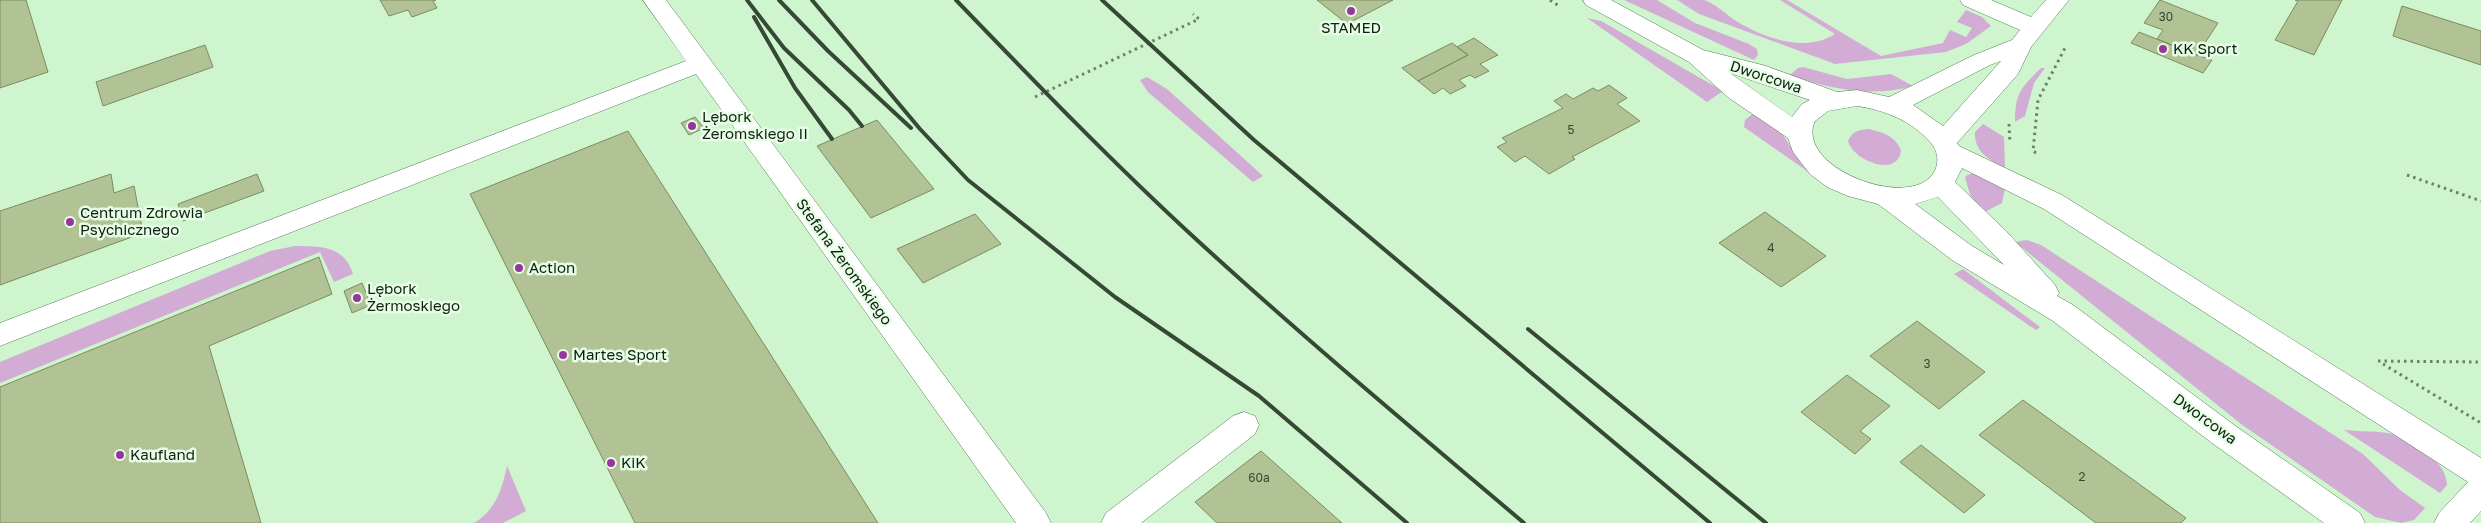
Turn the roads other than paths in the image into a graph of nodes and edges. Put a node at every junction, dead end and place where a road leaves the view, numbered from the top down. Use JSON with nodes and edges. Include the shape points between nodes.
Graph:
{"nodes":[{"id":1,"x":654,"y":0,"type":"edge"},
{"id":2,"x":1594,"y":0,"type":"edge"},
{"id":3,"x":1971,"y":0,"type":"edge"},
{"id":4,"x":2058,"y":0,"type":"edge"},
{"id":5,"x":2028,"y":36,"type":"junction"},
{"id":6,"x":1697,"y":57,"type":"junction"},
{"id":7,"x":700,"y":64,"type":"junction"},
{"id":8,"x":1834,"y":100,"type":"junction"},
{"id":9,"x":1894,"y":105,"type":"junction"},
{"id":10,"x":1800,"y":134,"type":"junction"},
{"id":11,"x":1947,"y":147,"type":"junction"},
{"id":12,"x":1940,"y":184,"type":"junction"},
{"id":13,"x":1887,"y":197,"type":"junction"},
{"id":14,"x":2062,"y":313,"type":"junction"},
{"id":15,"x":0,"y":336,"type":"edge"},
{"id":16,"x":1244,"y":425,"type":"dead end"},
{"id":17,"x":2481,"y":474,"type":"edge"},
{"id":18,"x":2481,"y":488,"type":"edge"},
{"id":19,"x":1035,"y":523,"type":"edge"},
{"id":20,"x":1116,"y":523,"type":"edge"},
{"id":21,"x":2349,"y":523,"type":"edge"},
{"id":22,"x":2450,"y":523,"type":"edge"}],
"edges":[{"from":1,"to":7,"type":"street","name":"Stefana Żeromskiego"},
{"from":2,"to":6,"type":"street","name":"Dworcowa"},
{"from":3,"to":5,"type":"street"},
{"from":4,"to":5,"type":"street"},
{"from":5,"to":9,"type":"street"},
{"from":5,"to":11,"type":"street","via":[[2010,69]]},
{"from":6,"to":8,"type":"street","name":"Dworcowa","via":[[1758,72]]},
{"from":6,"to":10,"type":"street","name":"Dworcowa","via":[[1738,92]]},
{"from":7,"to":15,"type":"street"},
{"from":7,"to":19,"type":"street","name":"Stefana Żeromskiego"},
{"from":8,"to":9,"type":"street","via":[[1857,98]]},
{"from":8,"to":10,"type":"street","via":[[1808,112]]},
{"from":9,"to":11,"type":"street","via":[[1927,124]]},
{"from":10,"to":13,"type":"street","via":[[1805,151],[1818,167],[1838,181]]},
{"from":11,"to":12,"type":"street","via":[[1950,167]]},
{"from":11,"to":17,"type":"street","via":[[2053,202]]},
{"from":12,"to":13,"type":"street","via":[[1912,196]]},
{"from":12,"to":14,"type":"street","name":"Dworcowa","via":[[1996,238]]},
{"from":13,"to":14,"type":"street","name":"Dworcowa","via":[[1962,253]]},
{"from":14,"to":21,"type":"street","name":"Dworcowa","via":[[2223,434]]},
{"from":16,"to":20,"type":"street"},
{"from":18,"to":22,"type":"street"}]}
